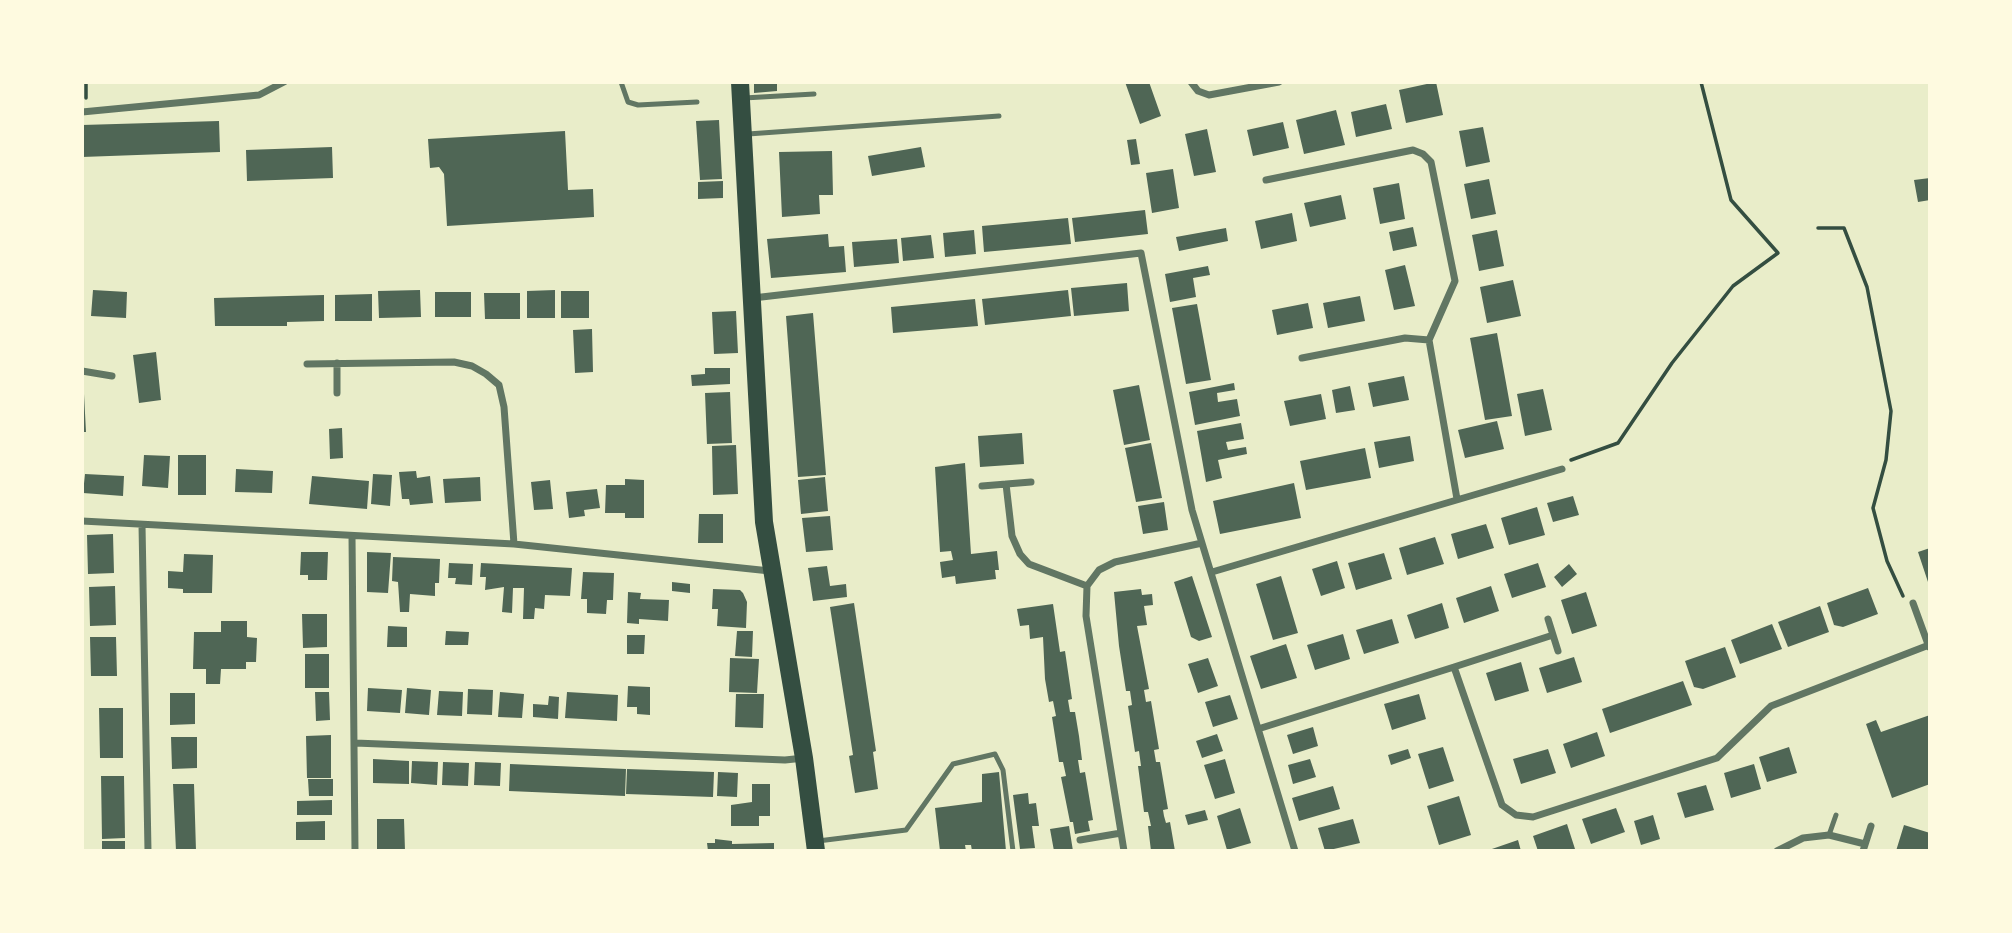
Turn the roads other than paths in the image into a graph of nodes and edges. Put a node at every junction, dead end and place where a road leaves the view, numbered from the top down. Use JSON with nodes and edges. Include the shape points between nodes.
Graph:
{"nodes":[{"id":1,"x":284,"y":82,"type":"edge"},
{"id":2,"x":621,"y":82,"type":"edge"},
{"id":3,"x":1191,"y":82,"type":"edge"},
{"id":4,"x":1279,"y":82,"type":"edge"},
{"id":5,"x":740,"y":90,"type":"edge"},
{"id":6,"x":814,"y":94,"type":"dead end"},
{"id":7,"x":697,"y":102,"type":"dead end"},
{"id":8,"x":82,"y":112,"type":"edge"},
{"id":9,"x":999,"y":116,"type":"dead end"},
{"id":10,"x":744,"y":134,"type":"junction"},
{"id":11,"x":1266,"y":180,"type":"dead end"},
{"id":12,"x":752,"y":298,"type":"junction"},
{"id":13,"x":1429,"y":340,"type":"junction"},
{"id":14,"x":1302,"y":358,"type":"dead end"},
{"id":15,"x":337,"y":363,"type":"junction"},
{"id":16,"x":307,"y":364,"type":"dead end"},
{"id":17,"x":82,"y":371,"type":"edge"},
{"id":18,"x":112,"y":376,"type":"dead end"},
{"id":19,"x":337,"y":393,"type":"dead end"},
{"id":20,"x":1562,"y":468,"type":"road end"},
{"id":21,"x":1031,"y":482,"type":"dead end"},
{"id":22,"x":1006,"y":484,"type":"junction"},
{"id":23,"x":982,"y":486,"type":"dead end"},
{"id":24,"x":1457,"y":499,"type":"junction"},
{"id":25,"x":82,"y":521,"type":"edge"},
{"id":26,"x":142,"y":526,"type":"junction"},
{"id":27,"x":352,"y":536,"type":"junction"},
{"id":28,"x":1202,"y":543,"type":"junction"},
{"id":29,"x":514,"y":544,"type":"junction"},
{"id":30,"x":770,"y":571,"type":"junction"},
{"id":31,"x":1212,"y":572,"type":"junction"},
{"id":32,"x":1087,"y":586,"type":"junction"},
{"id":33,"x":1913,"y":603,"type":"road end"},
{"id":34,"x":1548,"y":619,"type":"dead end"},
{"id":35,"x":1553,"y":635,"type":"junction"},
{"id":36,"x":1929,"y":646,"type":"edge"},
{"id":37,"x":1558,"y":651,"type":"dead end"},
{"id":38,"x":1454,"y":667,"type":"junction"},
{"id":39,"x":1258,"y":729,"type":"junction"},
{"id":40,"x":355,"y":743,"type":"junction"},
{"id":41,"x":804,"y":758,"type":"junction"},
{"id":42,"x":1836,"y":814,"type":"dead end"},
{"id":43,"x":1871,"y":825,"type":"dead end"},
{"id":44,"x":1121,"y":833,"type":"junction"},
{"id":45,"x":1829,"y":835,"type":"junction"},
{"id":46,"x":1080,"y":840,"type":"dead end"},
{"id":47,"x":815,"y":846,"type":"edge"},
{"id":48,"x":1864,"y":847,"type":"edge"},
{"id":49,"x":148,"y":851,"type":"edge"},
{"id":50,"x":355,"y":851,"type":"edge"},
{"id":51,"x":1013,"y":851,"type":"edge"},
{"id":52,"x":1124,"y":851,"type":"edge"},
{"id":53,"x":1295,"y":851,"type":"edge"},
{"id":54,"x":1777,"y":851,"type":"edge"}],
"edges":[{"from":1,"to":8,"type":"street","via":[[259,95]]},
{"from":2,"to":7,"type":"lane","via":[[628,102],[638,105]]},
{"from":3,"to":4,"type":"street","via":[[1209,95]]},
{"from":5,"to":6,"type":"lane"},
{"from":5,"to":10,"type":"main road"},
{"from":9,"to":10,"type":"lane"},
{"from":10,"to":12,"type":"main road"},
{"from":11,"to":13,"type":"street","via":[[1413,150],[1423,154],[1431,162],[1455,281]]},
{"from":12,"to":28,"type":"street","via":[[1141,253]]},
{"from":12,"to":30,"type":"main road","via":[[761,489]]},
{"from":13,"to":14,"type":"street","via":[[1405,338]]},
{"from":13,"to":24,"type":"street"},
{"from":15,"to":16,"type":"street"},
{"from":15,"to":19,"type":"street"},
{"from":15,"to":29,"type":"street","via":[[454,362],[472,366],[499,385]]},
{"from":17,"to":18,"type":"street"},
{"from":20,"to":24,"type":"street"},
{"from":21,"to":22,"type":"street"},
{"from":22,"to":23,"type":"street"},
{"from":22,"to":32,"type":"street","via":[[1012,536],[1020,554],[1029,564]]},
{"from":24,"to":31,"type":"street"},
{"from":25,"to":26,"type":"street"},
{"from":26,"to":27,"type":"street"},
{"from":26,"to":49,"type":"street"},
{"from":27,"to":29,"type":"street"},
{"from":27,"to":40,"type":"street"},
{"from":28,"to":31,"type":"street"},
{"from":28,"to":32,"type":"street","via":[[1115,562],[1099,570]]},
{"from":29,"to":30,"type":"street"},
{"from":30,"to":41,"type":"main road"},
{"from":31,"to":39,"type":"street"},
{"from":32,"to":44,"type":"street","via":[[1086,616]]},
{"from":33,"to":36,"type":"street"},
{"from":34,"to":35,"type":"street"},
{"from":35,"to":37,"type":"street"},
{"from":35,"to":38,"type":"street"},
{"from":36,"to":38,"type":"street","via":[[1771,706],[1717,758],[1533,817],[1516,815],[1502,805]]},
{"from":38,"to":39,"type":"street"},
{"from":39,"to":53,"type":"street"},
{"from":40,"to":41,"type":"street"},
{"from":40,"to":50,"type":"street"},
{"from":41,"to":47,"type":"main road"},
{"from":42,"to":45,"type":"lane"},
{"from":43,"to":48,"type":"street"},
{"from":44,"to":46,"type":"street"},
{"from":44,"to":52,"type":"street"},
{"from":45,"to":48,"type":"street"},
{"from":45,"to":54,"type":"street","via":[[1803,838]]},
{"from":47,"to":51,"type":"lane","via":[[906,830],[953,764],[995,754],[1003,770]]}]}
